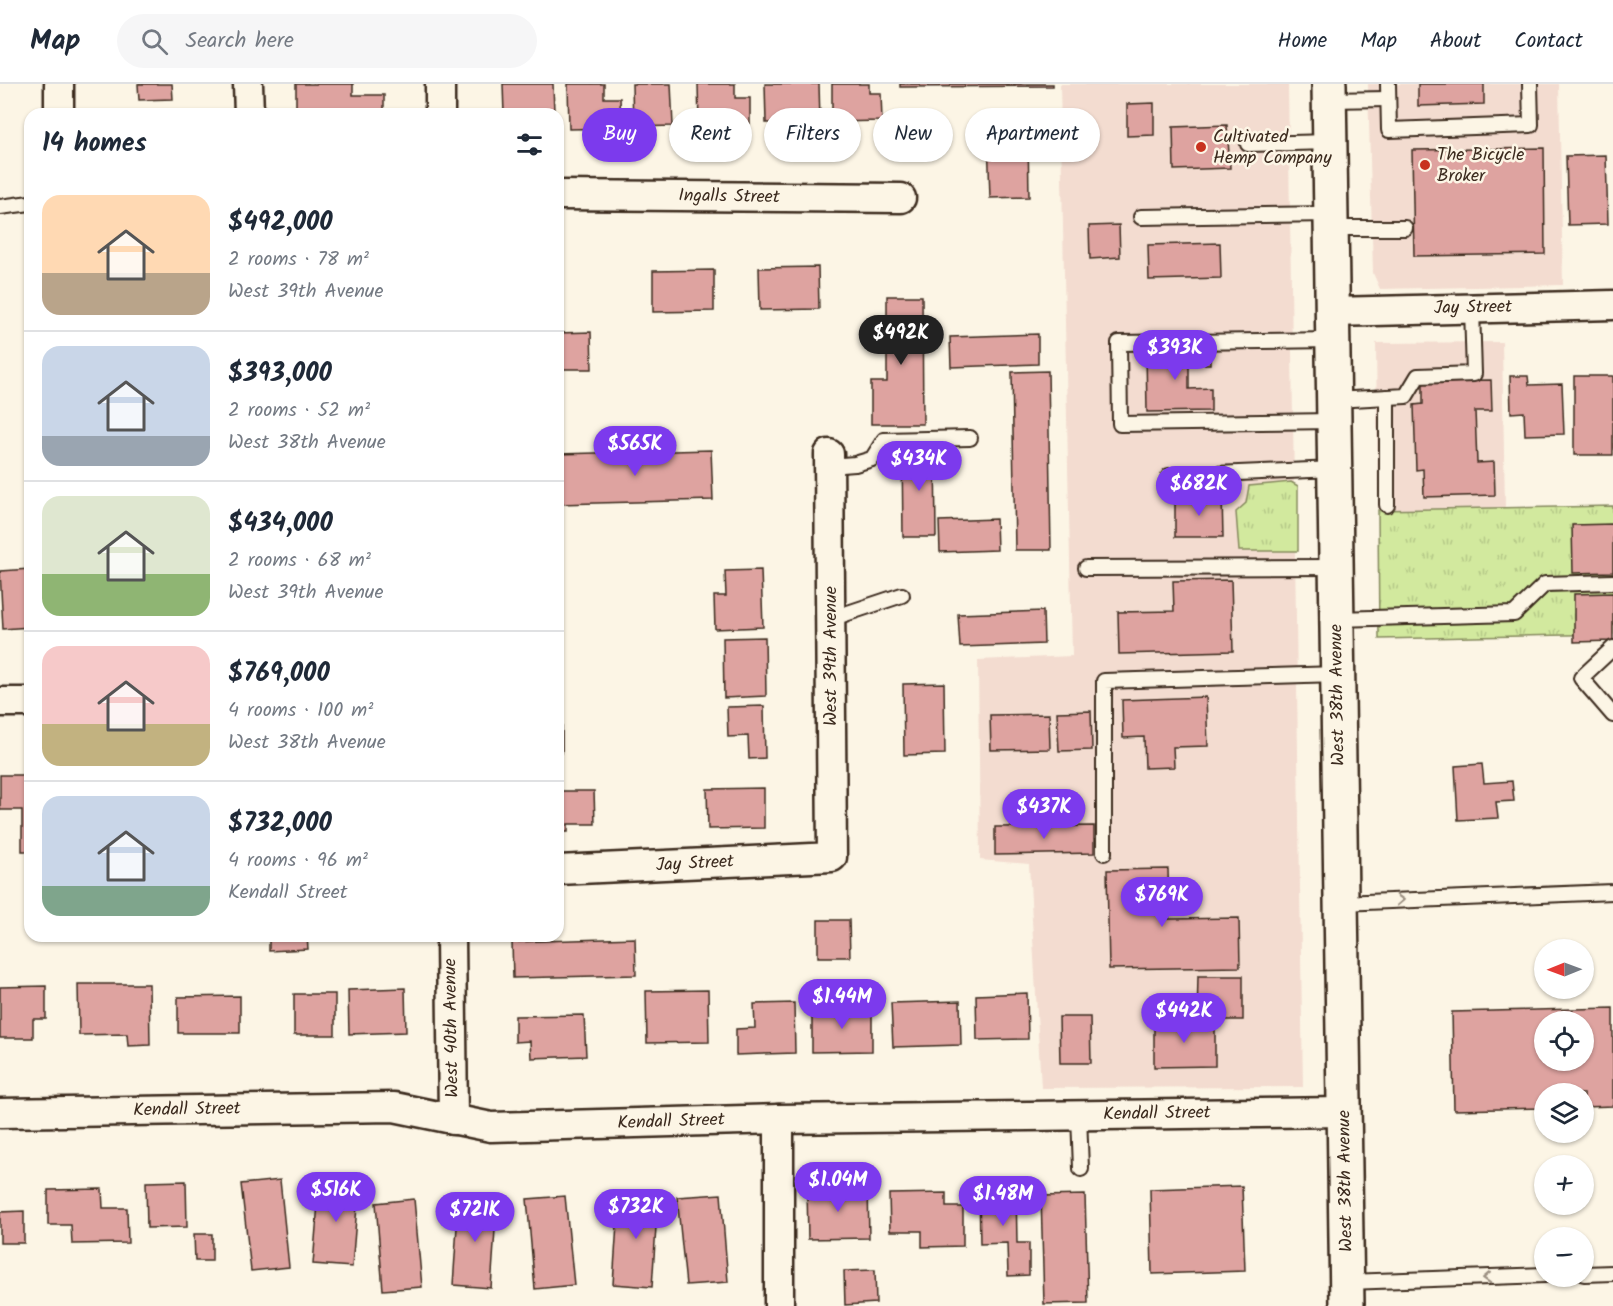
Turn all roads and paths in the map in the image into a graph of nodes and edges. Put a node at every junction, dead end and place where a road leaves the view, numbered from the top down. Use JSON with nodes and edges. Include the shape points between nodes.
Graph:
{"nodes":[{"id":1,"x":59,"y":84,"type":"edge"},
{"id":2,"x":248,"y":84,"type":"edge"},
{"id":3,"x":440,"y":84,"type":"edge"},
{"id":4,"x":1388,"y":84,"type":"edge"},
{"id":5,"x":1530,"y":84,"type":"edge"},
{"id":6,"x":1329,"y":92,"type":"edge"},
{"id":7,"x":1388,"y":99,"type":"junction"},
{"id":8,"x":59,"y":108,"type":"edge"},
{"id":9,"x":249,"y":108,"type":"edge"},
{"id":10,"x":440,"y":108,"type":"edge"},
{"id":11,"x":1330,"y":142,"type":"junction"},
{"id":12,"x":1248,"y":144,"type":"dead end"},
{"id":13,"x":564,"y":195,"type":"edge"},
{"id":14,"x":901,"y":198,"type":"dead end"},
{"id":15,"x":24,"y":204,"type":"edge"},
{"id":16,"x":0,"y":207,"type":"edge"},
{"id":17,"x":1141,"y":217,"type":"dead end"},
{"id":18,"x":1331,"y":221,"type":"junction"},
{"id":19,"x":1405,"y":228,"type":"dead end"},
{"id":20,"x":1613,"y":305,"type":"edge"},
{"id":21,"x":1472,"y":308,"type":"junction"},
{"id":22,"x":1333,"y":326,"type":"junction"},
{"id":23,"x":1387,"y":397,"type":"junction"},
{"id":24,"x":1334,"y":410,"type":"junction"},
{"id":25,"x":970,"y":438,"type":"dead end"},
{"id":26,"x":829,"y":460,"type":"joint"},
{"id":27,"x":1335,"y":469,"type":"junction"},
{"id":28,"x":1169,"y":476,"type":"dead end"},
{"id":29,"x":1387,"y":505,"type":"dead end"},
{"id":30,"x":1336,"y":567,"type":"junction"},
{"id":31,"x":1086,"y":568,"type":"dead end"},
{"id":32,"x":1613,"y":582,"type":"edge"},
{"id":33,"x":902,"y":595,"type":"dead end"},
{"id":34,"x":830,"y":618,"type":"junction"},
{"id":35,"x":1337,"y":619,"type":"junction"},
{"id":36,"x":1613,"y":648,"type":"edge"},
{"id":37,"x":1338,"y":674,"type":"junction"},
{"id":38,"x":0,"y":702,"type":"edge"},
{"id":39,"x":24,"y":702,"type":"edge"},
{"id":40,"x":1613,"y":715,"type":"edge"},
{"id":41,"x":1104,"y":853,"type":"dead end"},
{"id":42,"x":832,"y":857,"type":"joint"},
{"id":43,"x":564,"y":870,"type":"edge"},
{"id":44,"x":1613,"y":892,"type":"edge"},
{"id":45,"x":1341,"y":903,"type":"junction"},
{"id":46,"x":451,"y":942,"type":"edge"},
{"id":47,"x":1345,"y":1112,"type":"junction"},
{"id":48,"x":0,"y":1113,"type":"edge"},
{"id":49,"x":1079,"y":1115,"type":"junction"},
{"id":50,"x":779,"y":1119,"type":"junction"},
{"id":51,"x":453,"y":1120,"type":"junction"},
{"id":52,"x":1081,"y":1169,"type":"dead end"},
{"id":53,"x":1613,"y":1273,"type":"edge"},
{"id":54,"x":1594,"y":1274,"type":"edge"},
{"id":55,"x":1534,"y":1276,"type":"edge"},
{"id":56,"x":1347,"y":1294,"type":"edge"},
{"id":57,"x":779,"y":1306,"type":"edge"}],
"edges":[{"from":1,"to":8,"type":"street"},
{"from":2,"to":9,"type":"street"},
{"from":3,"to":10,"type":"street"},
{"from":4,"to":7,"type":"lane"},
{"from":5,"to":7,"type":"lane","via":[[1531,125],[1389,130]]},
{"from":6,"to":7,"type":"lane"},
{"from":6,"to":11,"type":"main road","name":"West 38th Avenue"},
{"from":11,"to":12,"type":"lane"},
{"from":11,"to":18,"type":"main road","name":"West 38th Avenue"},
{"from":13,"to":14,"type":"street","name":"Ingalls Street"},
{"from":15,"to":16,"type":"lane"},
{"from":17,"to":18,"type":"lane"},
{"from":18,"to":19,"type":"lane"},
{"from":18,"to":22,"type":"main road","name":"West 38th Avenue"},
{"from":20,"to":21,"type":"street","name":"Jay Street"},
{"from":21,"to":22,"type":"street","name":"Jay Street"},
{"from":21,"to":23,"type":"lane","via":[[1474,374],[1418,376],[1406,396]]},
{"from":22,"to":24,"type":"main road","name":"West 38th Avenue"},
{"from":22,"to":24,"type":"lane","via":[[1119,343],[1120,423]]},
{"from":23,"to":24,"type":"lane"},
{"from":23,"to":29,"type":"lane"},
{"from":24,"to":27,"type":"main road","name":"West 38th Avenue"},
{"from":25,"to":26,"type":"lane","via":[[884,440],[872,459],[855,465]]},
{"from":26,"to":34,"type":"street","name":"West 39th Avenue"},
{"from":27,"to":28,"type":"lane"},
{"from":27,"to":30,"type":"main road","name":"West 38th Avenue"},
{"from":30,"to":31,"type":"lane"},
{"from":30,"to":35,"type":"main road","name":"West 38th Avenue"},
{"from":32,"to":35,"type":"lane","via":[[1545,584],[1514,614]]},
{"from":33,"to":34,"type":"lane"},
{"from":34,"to":42,"type":"street","name":"West 39th Avenue"},
{"from":35,"to":37,"type":"main road","name":"West 38th Avenue"},
{"from":36,"to":40,"type":"lane","via":[[1581,678]]},
{"from":37,"to":41,"type":"lane","via":[[1104,681]]},
{"from":37,"to":45,"type":"main road","name":"West 38th Avenue"},
{"from":38,"to":39,"type":"street"},
{"from":42,"to":43,"type":"street","name":"Jay Street"},
{"from":45,"to":44,"type":"lane","one_way":true},
{"from":45,"to":47,"type":"main road","name":"West 38th Avenue"},
{"from":46,"to":51,"type":"street","name":"West 40th Avenue"},
{"from":47,"to":49,"type":"street","name":"Kendall Street"},
{"from":47,"to":56,"type":"main road","name":"West 38th Avenue"},
{"from":48,"to":51,"type":"street","name":"Kendall Street","via":[[394,1107]]},
{"from":49,"to":50,"type":"street","name":"Kendall Street"},
{"from":49,"to":52,"type":"lane"},
{"from":50,"to":51,"type":"street","name":"Kendall Street","via":[[491,1127]]},
{"from":50,"to":57,"type":"street"},
{"from":53,"to":54,"type":"lane"},
{"from":55,"to":56,"type":"lane","one_way":true}]}
